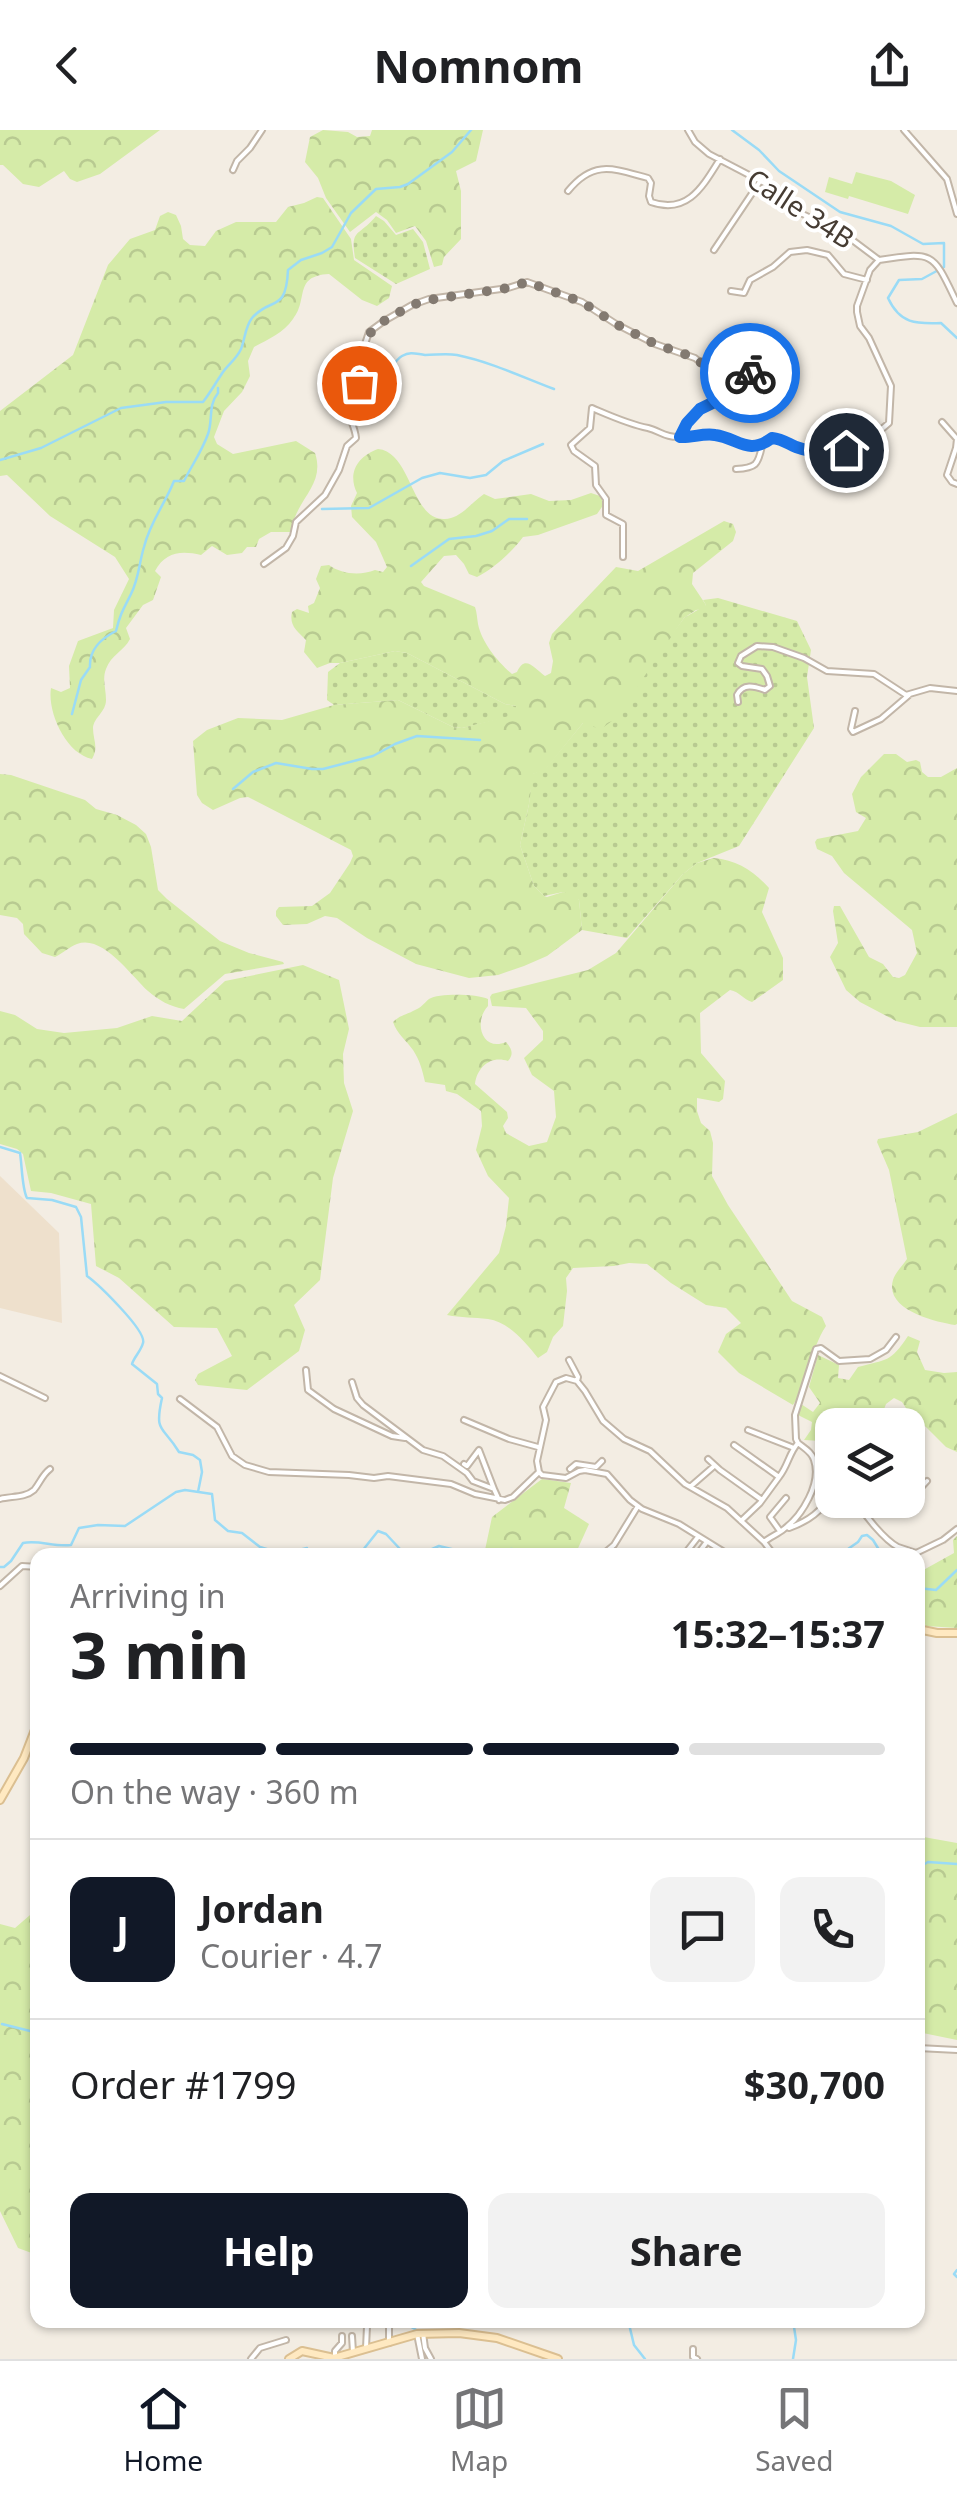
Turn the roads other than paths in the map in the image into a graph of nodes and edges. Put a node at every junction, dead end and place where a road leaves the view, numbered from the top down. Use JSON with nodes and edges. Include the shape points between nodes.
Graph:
{"nodes":[{"id":1,"x":262,"y":130,"type":"edge"},
{"id":2,"x":688,"y":130,"type":"edge"},
{"id":3,"x":904,"y":130,"type":"edge"},
{"id":4,"x":720,"y":159,"type":"junction"},
{"id":5,"x":233,"y":170,"type":"dead end"},
{"id":6,"x":761,"y":180,"type":"junction"},
{"id":7,"x":568,"y":190,"type":"dead end"},
{"id":8,"x":957,"y":214,"type":"edge"},
{"id":9,"x":714,"y":250,"type":"dead end"},
{"id":10,"x":879,"y":260,"type":"junction"},
{"id":11,"x":866,"y":280,"type":"junction"},
{"id":12,"x":731,"y":292,"type":"dead end"},
{"id":13,"x":957,"y":303,"type":"edge"},
{"id":14,"x":942,"y":422,"type":"dead end"},
{"id":15,"x":680,"y":437,"type":"junction"},
{"id":16,"x":762,"y":446,"type":"junction"},
{"id":17,"x":736,"y":469,"type":"dead end"},
{"id":18,"x":957,"y":484,"type":"edge"},
{"id":19,"x":623,"y":557,"type":"dead end"},
{"id":20,"x":264,"y":564,"type":"dead end"},
{"id":21,"x":957,"y":691,"type":"edge"},
{"id":22,"x":909,"y":695,"type":"junction"},
{"id":23,"x":738,"y":702,"type":"dead end"},
{"id":24,"x":856,"y":712,"type":"dead end"},
{"id":25,"x":896,"y":1338,"type":"dead end"},
{"id":26,"x":570,"y":1360,"type":"dead end"},
{"id":27,"x":306,"y":1370,"type":"dead end"},
{"id":28,"x":0,"y":1376,"type":"edge"},
{"id":29,"x":576,"y":1381,"type":"junction"},
{"id":30,"x":352,"y":1382,"type":"dead end"},
{"id":31,"x":44,"y":1398,"type":"dead end"},
{"id":32,"x":180,"y":1399,"type":"dead end"},
{"id":33,"x":464,"y":1420,"type":"dead end"},
{"id":34,"x":748,"y":1430,"type":"dead end"},
{"id":35,"x":405,"y":1438,"type":"junction"},
{"id":36,"x":796,"y":1445,"type":"junction"},
{"id":37,"x":734,"y":1446,"type":"dead end"},
{"id":38,"x":538,"y":1447,"type":"junction"},
{"id":39,"x":708,"y":1458,"type":"dead end"},
{"id":40,"x":602,"y":1461,"type":"dead end"},
{"id":41,"x":464,"y":1464,"type":"dead end"},
{"id":42,"x":714,"y":1466,"type":"junction"},
{"id":43,"x":50,"y":1469,"type":"dead end"},
{"id":44,"x":570,"y":1469,"type":"dead end"},
{"id":45,"x":540,"y":1472,"type":"junction"},
{"id":46,"x":779,"y":1477,"type":"junction"},
{"id":47,"x":927,"y":1481,"type":"dead end"},
{"id":48,"x":925,"y":1484,"type":"edge"},
{"id":49,"x":690,"y":1487,"type":"junction"},
{"id":50,"x":494,"y":1489,"type":"junction"},
{"id":51,"x":786,"y":1498,"type":"dead end"},
{"id":52,"x":0,"y":1500,"type":"edge"},
{"id":53,"x":499,"y":1500,"type":"junction"},
{"id":54,"x":762,"y":1500,"type":"junction"},
{"id":55,"x":638,"y":1506,"type":"junction"},
{"id":56,"x":815,"y":1514,"type":"edge"},
{"id":57,"x":868,"y":1518,"type":"edge"},
{"id":58,"x":742,"y":1521,"type":"junction"},
{"id":59,"x":957,"y":1528,"type":"edge"},
{"id":60,"x":782,"y":1530,"type":"junction"},
{"id":61,"x":698,"y":1536,"type":"junction"},
{"id":62,"x":707,"y":1542,"type":"junction"},
{"id":63,"x":764,"y":1542,"type":"junction"},
{"id":64,"x":610,"y":1548,"type":"edge"},
{"id":65,"x":689,"y":1548,"type":"edge"},
{"id":66,"x":702,"y":1548,"type":"edge"},
{"id":67,"x":716,"y":1548,"type":"edge"},
{"id":68,"x":769,"y":1548,"type":"edge"},
{"id":69,"x":900,"y":1548,"type":"edge"},
{"id":70,"x":925,"y":1549,"type":"edge"},
{"id":71,"x":30,"y":1566,"type":"edge"},
{"id":72,"x":0,"y":1586,"type":"edge"},
{"id":73,"x":925,"y":1631,"type":"edge"},
{"id":74,"x":957,"y":1633,"type":"edge"},
{"id":75,"x":30,"y":1743,"type":"edge"},
{"id":76,"x":0,"y":1800,"type":"edge"},
{"id":77,"x":925,"y":2048,"type":"edge"},
{"id":78,"x":957,"y":2050,"type":"edge"},
{"id":79,"x":366,"y":2328,"type":"edge"},
{"id":80,"x":389,"y":2328,"type":"edge"},
{"id":81,"x":420,"y":2334,"type":"junction"},
{"id":82,"x":342,"y":2336,"type":"dead end"},
{"id":83,"x":352,"y":2336,"type":"dead end"},
{"id":84,"x":286,"y":2340,"type":"dead end"},
{"id":85,"x":389,"y":2343,"type":"junction"},
{"id":86,"x":366,"y":2348,"type":"junction"},
{"id":87,"x":693,"y":2348,"type":"dead end"},
{"id":88,"x":353,"y":2352,"type":"junction"},
{"id":89,"x":320,"y":2356,"type":"edge"},
{"id":90,"x":336,"y":2358,"type":"edge"},
{"id":91,"x":251,"y":2359,"type":"edge"},
{"id":92,"x":289,"y":2359,"type":"edge"},
{"id":93,"x":422,"y":2359,"type":"edge"},
{"id":94,"x":431,"y":2359,"type":"edge"},
{"id":95,"x":558,"y":2359,"type":"edge"},
{"id":96,"x":697,"y":2359,"type":"edge"}],
"edges":[{"from":1,"to":5,"type":"street"},
{"from":2,"to":4,"type":"street","name":"Calle 34B"},
{"from":3,"to":8,"type":"street","via":[[947,179]]},
{"from":4,"to":6,"type":"street","name":"Calle 34B"},
{"from":4,"to":7,"type":"street","via":[[701,190],[671,206],[651,202],[648,178],[612,168],[581,177]]},
{"from":6,"to":9,"type":"street"},
{"from":6,"to":10,"type":"street","name":"Calle 34B","via":[[794,210],[844,233]]},
{"from":10,"to":11,"type":"street"},
{"from":10,"to":13,"type":"street","name":"Calle 34B","via":[[929,257]]},
{"from":11,"to":12,"type":"street","via":[[844,274],[825,254],[796,250],[750,280],[744,293]]},
{"from":11,"to":16,"type":"street","via":[[857,312],[891,386],[890,423],[846,450],[824,453],[772,438]]},
{"from":14,"to":18,"type":"street","via":[[957,439],[947,475]]},
{"from":15,"to":16,"type":"street","via":[[714,434]]},
{"from":15,"to":19,"type":"street","via":[[592,408],[590,428],[571,445],[595,466],[606,515],[623,524]]},
{"from":15,"to":20,"type":"street","via":[[700,409],[739,390],[752,371],[726,377],[710,371],[582,302],[527,282],[428,300],[370,332],[359,383],[339,380],[356,438],[325,495],[296,522],[286,548]]},
{"from":16,"to":17,"type":"street","via":[[758,463]]},
{"from":21,"to":22,"type":"street","via":[[930,688]]},
{"from":22,"to":23,"type":"street","via":[[874,674],[830,672],[757,646],[738,663],[762,668],[770,686],[742,689]]},
{"from":22,"to":24,"type":"street","via":[[853,732]]},
{"from":25,"to":36,"type":"street","via":[[864,1360],[838,1360],[816,1349],[796,1415]]},
{"from":26,"to":29,"type":"street"},
{"from":27,"to":35,"type":"street","via":[[308,1390],[334,1410]]},
{"from":28,"to":31,"type":"street"},
{"from":29,"to":38,"type":"street","via":[[554,1384]]},
{"from":29,"to":49,"type":"street","via":[[603,1421]]},
{"from":30,"to":35,"type":"street","via":[[363,1405]]},
{"from":32,"to":53,"type":"street","via":[[217,1427],[232,1456],[250,1466],[451,1484]]},
{"from":33,"to":38,"type":"street"},
{"from":34,"to":36,"type":"street"},
{"from":35,"to":50,"type":"street"},
{"from":36,"to":46,"type":"street"},
{"from":36,"to":60,"type":"street","via":[[815,1460],[812,1490]]},
{"from":37,"to":46,"type":"street"},
{"from":38,"to":45,"type":"street"},
{"from":39,"to":42,"type":"street"},
{"from":40,"to":44,"type":"street"},
{"from":41,"to":50,"type":"street","via":[[479,1450]]},
{"from":42,"to":49,"type":"street"},
{"from":42,"to":54,"type":"street"},
{"from":43,"to":52,"type":"street","via":[[34,1490]]},
{"from":45,"to":53,"type":"street"},
{"from":45,"to":55,"type":"street","via":[[566,1478],[600,1472]]},
{"from":46,"to":54,"type":"street"},
{"from":47,"to":48,"type":"street"},
{"from":49,"to":58,"type":"street"},
{"from":50,"to":53,"type":"street"},
{"from":51,"to":60,"type":"street","via":[[770,1517]]},
{"from":54,"to":58,"type":"street"},
{"from":55,"to":61,"type":"street"},
{"from":55,"to":64,"type":"street"},
{"from":56,"to":60,"type":"street"},
{"from":57,"to":69,"type":"street"},
{"from":58,"to":63,"type":"street"},
{"from":59,"to":70,"type":"street"},
{"from":60,"to":63,"type":"street"},
{"from":61,"to":62,"type":"street"},
{"from":61,"to":65,"type":"street"},
{"from":62,"to":66,"type":"street"},
{"from":62,"to":67,"type":"street"},
{"from":63,"to":68,"type":"street"},
{"from":71,"to":72,"type":"street"},
{"from":73,"to":74,"type":"street"},
{"from":75,"to":76,"type":"street"},
{"from":77,"to":78,"type":"street"},
{"from":79,"to":86,"type":"street"},
{"from":80,"to":85,"type":"street"},
{"from":81,"to":85,"type":"street"},
{"from":81,"to":93,"type":"street"},
{"from":81,"to":94,"type":"street"},
{"from":81,"to":95,"type":"street","via":[[496,2338]]},
{"from":82,"to":90,"type":"street"},
{"from":83,"to":88,"type":"street"},
{"from":84,"to":91,"type":"street","via":[[260,2348]]},
{"from":85,"to":86,"type":"street"},
{"from":86,"to":88,"type":"street"},
{"from":87,"to":96,"type":"street"},
{"from":88,"to":90,"type":"street"},
{"from":89,"to":90,"type":"street"},
{"from":89,"to":92,"type":"street","via":[[302,2350]]}]}
